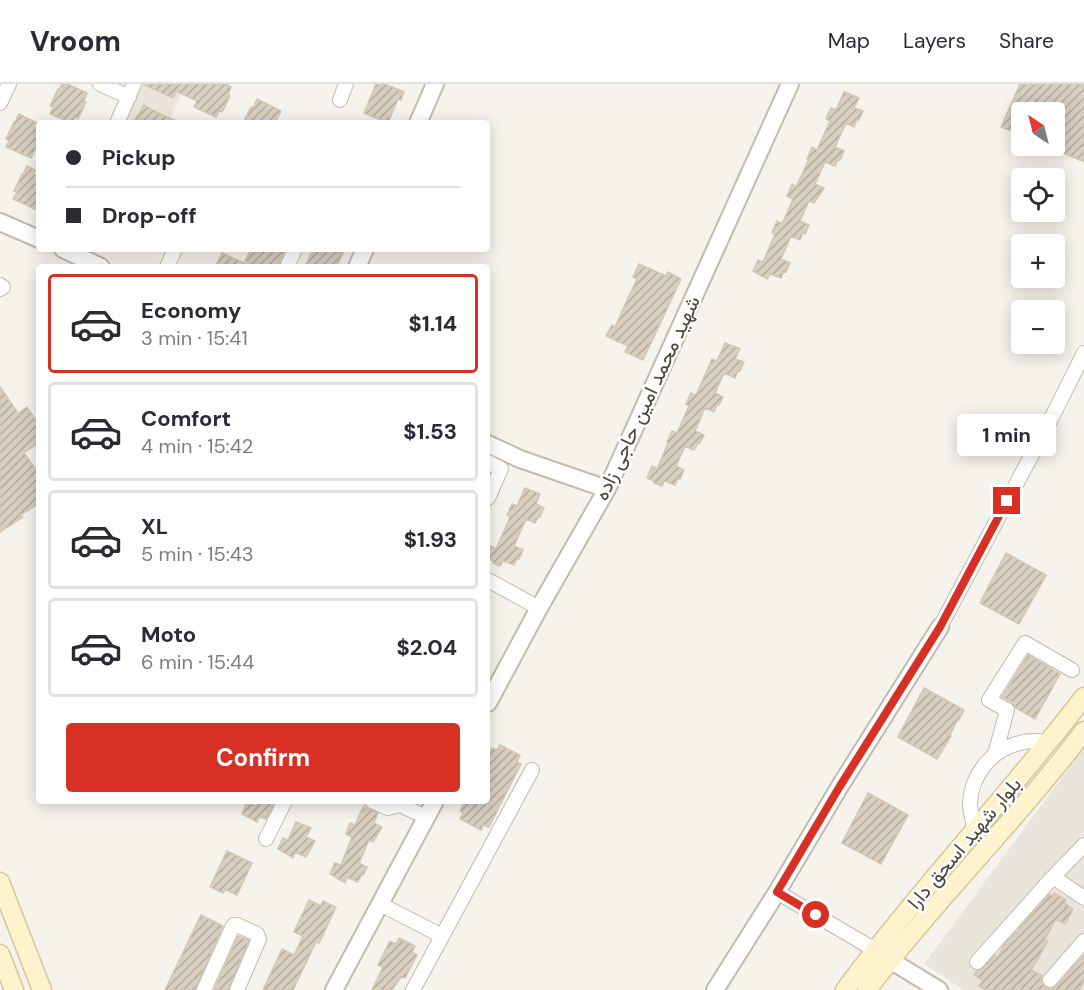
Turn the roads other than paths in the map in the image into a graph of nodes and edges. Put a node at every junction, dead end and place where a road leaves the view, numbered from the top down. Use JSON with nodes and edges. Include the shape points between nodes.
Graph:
{"nodes":[{"id":1,"x":9,"y":84,"type":"edge"},
{"id":2,"x":100,"y":84,"type":"edge"},
{"id":3,"x":346,"y":84,"type":"edge"},
{"id":4,"x":435,"y":84,"type":"edge"},
{"id":5,"x":790,"y":84,"type":"edge"},
{"id":6,"x":131,"y":91,"type":"edge"},
{"id":7,"x":340,"y":100,"type":"dead end"},
{"id":8,"x":0,"y":103,"type":"edge"},
{"id":9,"x":118,"y":120,"type":"edge"},
{"id":10,"x":419,"y":120,"type":"edge"},
{"id":11,"x":0,"y":222,"type":"edge"},
{"id":12,"x":36,"y":238,"type":"edge"},
{"id":13,"x":69,"y":252,"type":"edge"},
{"id":14,"x":95,"y":264,"type":"edge"},
{"id":15,"x":1084,"y":353,"type":"edge"},
{"id":16,"x":490,"y":445,"type":"edge"},
{"id":17,"x":490,"y":463,"type":"edge"},
{"id":18,"x":607,"y":489,"type":"junction"},
{"id":19,"x":490,"y":494,"type":"edge"},
{"id":20,"x":490,"y":581,"type":"edge"},
{"id":21,"x":539,"y":608,"type":"junction"},
{"id":22,"x":940,"y":627,"type":"joint"},
{"id":23,"x":1072,"y":670,"type":"dead end"},
{"id":24,"x":1084,"y":697,"type":"edge"},
{"id":25,"x":490,"y":699,"type":"edge"},
{"id":26,"x":1084,"y":731,"type":"edge"},
{"id":27,"x":1047,"y":742,"type":"junction"},
{"id":28,"x":995,"y":755,"type":"junction"},
{"id":29,"x":532,"y":770,"type":"dead end"},
{"id":30,"x":1020,"y":775,"type":"junction"},
{"id":31,"x":1037,"y":788,"type":"junction"},
{"id":32,"x":283,"y":804,"type":"edge"},
{"id":33,"x":379,"y":804,"type":"edge"},
{"id":34,"x":433,"y":804,"type":"edge"},
{"id":35,"x":426,"y":817,"type":"junction"},
{"id":36,"x":975,"y":830,"type":"junction"},
{"id":37,"x":266,"y":838,"type":"dead end"},
{"id":38,"x":1084,"y":845,"type":"edge"},
{"id":39,"x":1053,"y":877,"type":"junction"},
{"id":40,"x":0,"y":882,"type":"edge"},
{"id":41,"x":777,"y":892,"type":"junction"},
{"id":42,"x":1084,"y":898,"type":"edge"},
{"id":43,"x":380,"y":904,"type":"junction"},
{"id":44,"x":442,"y":936,"type":"junction"},
{"id":45,"x":1084,"y":941,"type":"edge"},
{"id":46,"x":0,"y":954,"type":"edge"},
{"id":47,"x":882,"y":955,"type":"junction"},
{"id":48,"x":977,"y":962,"type":"dead end"},
{"id":49,"x":1050,"y":980,"type":"dead end"},
{"id":50,"x":14,"y":990,"type":"edge"},
{"id":51,"x":42,"y":990,"type":"edge"},
{"id":52,"x":204,"y":990,"type":"edge"},
{"id":53,"x":237,"y":990,"type":"edge"},
{"id":54,"x":334,"y":990,"type":"edge"},
{"id":55,"x":413,"y":990,"type":"edge"},
{"id":56,"x":715,"y":990,"type":"edge"},
{"id":57,"x":845,"y":990,"type":"edge"},
{"id":58,"x":867,"y":990,"type":"edge"},
{"id":59,"x":939,"y":990,"type":"edge"}],
"edges":[{"from":1,"to":8,"type":"street"},
{"from":2,"to":6,"type":"street"},
{"from":3,"to":7,"type":"street"},
{"from":4,"to":10,"type":"street"},
{"from":5,"to":18,"type":"street","name":"شهید محمد امین حاجی زاده"},
{"from":6,"to":9,"type":"street"},
{"from":11,"to":12,"type":"street"},
{"from":13,"to":14,"type":"street"},
{"from":15,"to":22,"type":"street"},
{"from":16,"to":18,"type":"street"},
{"from":17,"to":19,"type":"street","via":[[501,469]]},
{"from":18,"to":21,"type":"street","name":"شهید محمد امین حاجی زاده"},
{"from":20,"to":21,"type":"street"},
{"from":21,"to":25,"type":"street","name":"شهید محمد امین حاجی زاده"},
{"from":22,"to":41,"type":"street"},
{"from":23,"to":28,"type":"street","via":[[1025,643],[989,700],[1007,710]]},
{"from":24,"to":27,"type":"main road","name":"بلوار شهید اسحق دارا"},
{"from":26,"to":31,"type":"main road","name":"بلوار شهید اسحق دارا"},
{"from":27,"to":28,"type":"street","via":[[1020,743]]},
{"from":27,"to":30,"type":"main road","name":"بلوار شهید اسحق دارا"},
{"from":28,"to":36,"type":"street","via":[[981,770],[972,789],[971,817]]},
{"from":29,"to":44,"type":"street"},
{"from":30,"to":31,"type":"main road"},
{"from":30,"to":36,"type":"main road","name":"بلوار شهید اسحق دارا"},
{"from":31,"to":47,"type":"main road","name":"بلوار شهید اسحق دارا","via":[[925,917]]},
{"from":32,"to":37,"type":"street"},
{"from":33,"to":35,"type":"street","via":[[388,808],[400,805]]},
{"from":34,"to":35,"type":"street"},
{"from":35,"to":43,"type":"street"},
{"from":36,"to":47,"type":"main road","name":"بلوار شهید اسحق دارا"},
{"from":38,"to":39,"type":"street"},
{"from":39,"to":42,"type":"street"},
{"from":39,"to":48,"type":"street"},
{"from":40,"to":51,"type":"main road"},
{"from":41,"to":47,"type":"street"},
{"from":41,"to":56,"type":"street"},
{"from":43,"to":44,"type":"street"},
{"from":43,"to":54,"type":"street"},
{"from":44,"to":55,"type":"street"},
{"from":45,"to":49,"type":"street"},
{"from":46,"to":50,"type":"main road"},
{"from":47,"to":57,"type":"main road","name":"بلوار شهید اسحق دارا"},
{"from":47,"to":58,"type":"main road","name":"بلوار شهید اسحق دارا"},
{"from":47,"to":59,"type":"street"},
{"from":52,"to":53,"type":"street","via":[[232,928],[237,925],[257,934],[259,939]]}]}
